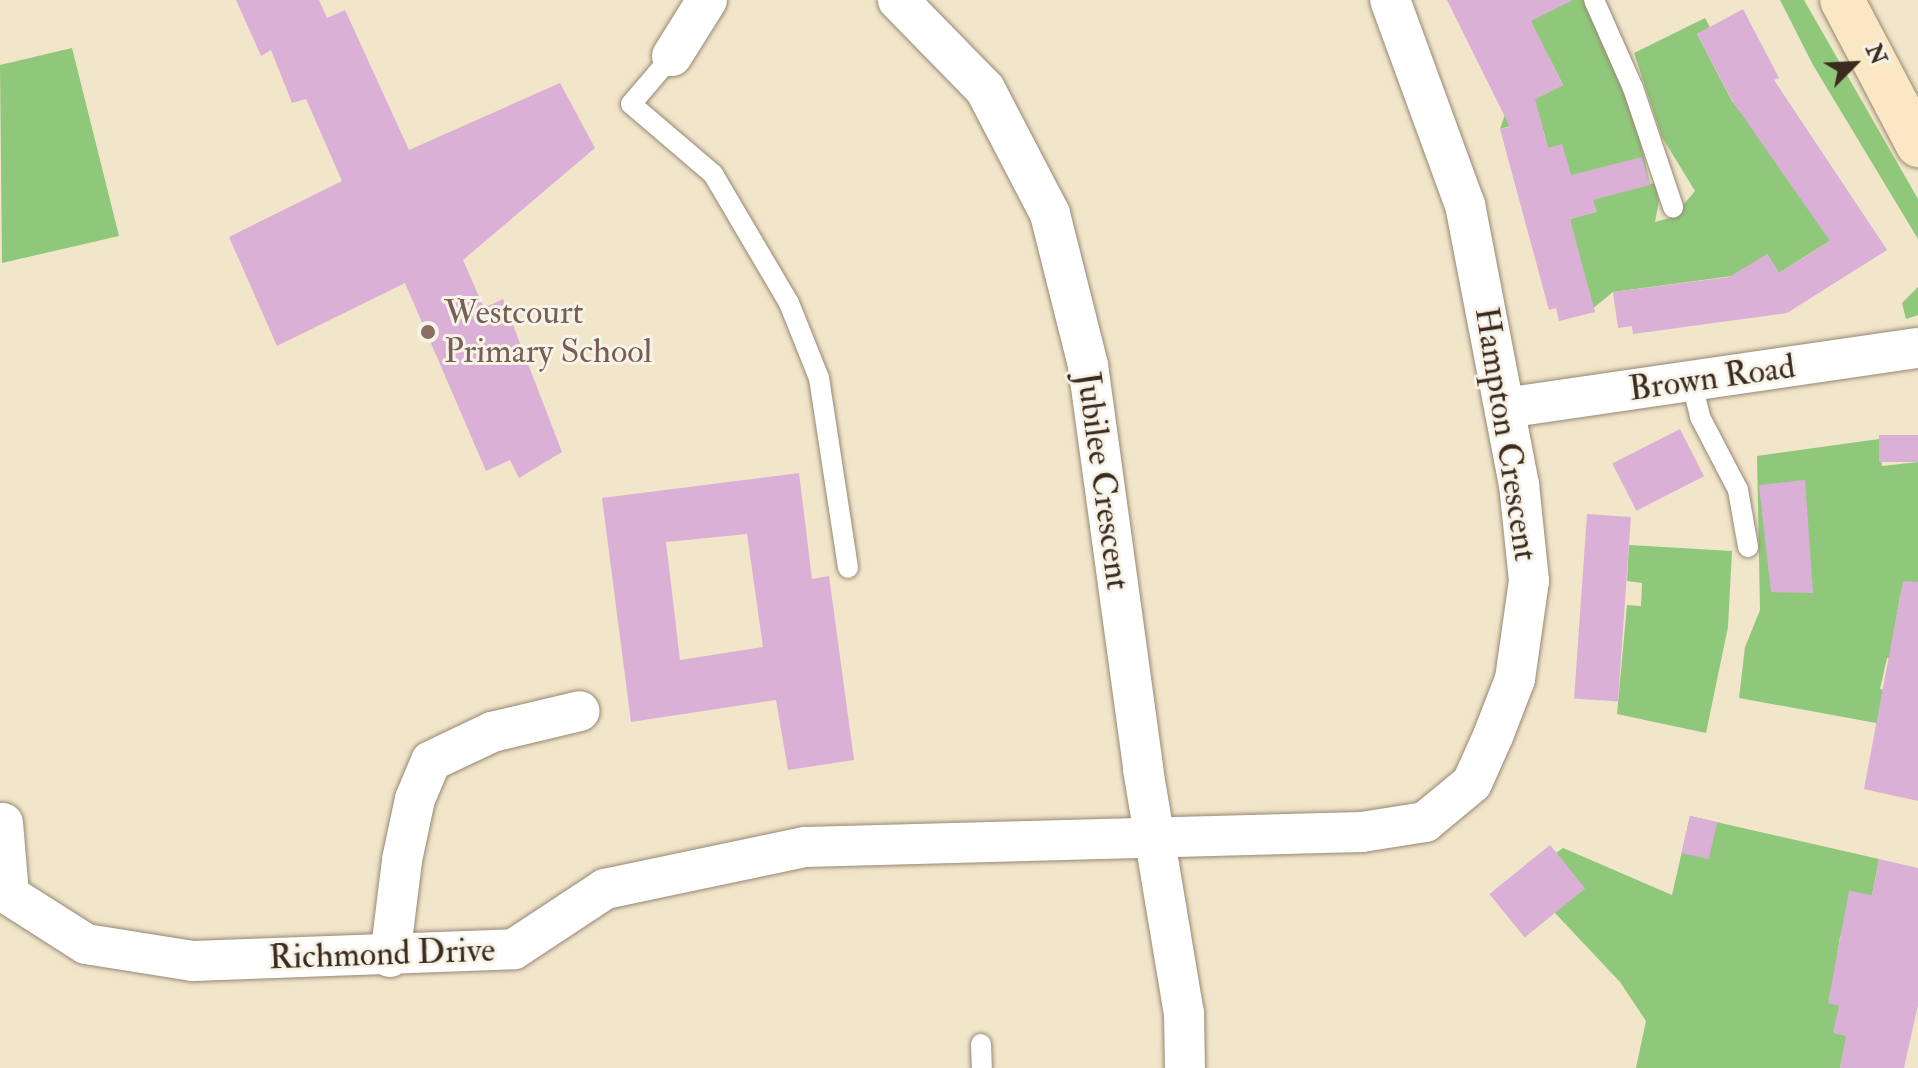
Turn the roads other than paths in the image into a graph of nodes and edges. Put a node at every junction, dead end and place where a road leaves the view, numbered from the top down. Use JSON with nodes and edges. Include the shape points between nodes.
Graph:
{"nodes":[{"id":1,"x":707,"y":0,"type":"edge"},
{"id":2,"x":898,"y":0,"type":"edge"},
{"id":3,"x":1390,"y":0,"type":"edge"},
{"id":4,"x":1594,"y":0,"type":"edge"},
{"id":5,"x":1842,"y":0,"type":"edge"},
{"id":6,"x":672,"y":56,"type":"joint"},
{"id":7,"x":1915,"y":131,"type":"edge"},
{"id":8,"x":1673,"y":207,"type":"dead end"},
{"id":9,"x":1918,"y":348,"type":"edge"},
{"id":10,"x":1691,"y":380,"type":"junction"},
{"id":11,"x":1505,"y":408,"type":"junction"},
{"id":12,"x":1748,"y":547,"type":"dead end"},
{"id":13,"x":848,"y":568,"type":"dead end"},
{"id":14,"x":580,"y":711,"type":"dead end"},
{"id":15,"x":3,"y":823,"type":"dead end"},
{"id":16,"x":1156,"y":836,"type":"junction"},
{"id":17,"x":390,"y":957,"type":"junction"},
{"id":18,"x":981,"y":1044,"type":"dead end"},
{"id":19,"x":982,"y":1068,"type":"edge"},
{"id":20,"x":1185,"y":1068,"type":"edge"}],
"edges":[{"from":1,"to":6,"type":"street"},
{"from":2,"to":16,"type":"street","name":"Jubilee Crescent","via":[[985,89],[1050,214],[1088,365]]},
{"from":3,"to":11,"type":"street","name":"Hampton Crescent","via":[[1465,205]]},
{"from":4,"to":8,"type":"lane","via":[[1633,88]]},
{"from":5,"to":7,"type":"main road"},
{"from":6,"to":13,"type":"lane","via":[[631,104],[713,174],[789,303],[819,378]]},
{"from":9,"to":10,"type":"street","name":"Brown Road"},
{"from":10,"to":11,"type":"street","name":"Brown Road"},
{"from":10,"to":12,"type":"lane","via":[[1700,417],[1738,490]]},
{"from":11,"to":16,"type":"street","name":"Hampton Crescent","via":[[1529,581],[1515,679],[1472,783],[1425,822],[1362,832]]},
{"from":14,"to":17,"type":"street","via":[[492,732],[431,761],[415,799],[402,860]]},
{"from":15,"to":17,"type":"street","name":"Richmond Drive","via":[[9,895],[86,944],[193,961]]},
{"from":16,"to":17,"type":"street","name":"Richmond Drive","via":[[805,847],[605,889],[514,949]]},
{"from":16,"to":20,"type":"street","name":"Jubilee Crescent","via":[[1184,1013]]},
{"from":18,"to":19,"type":"lane"}]}
